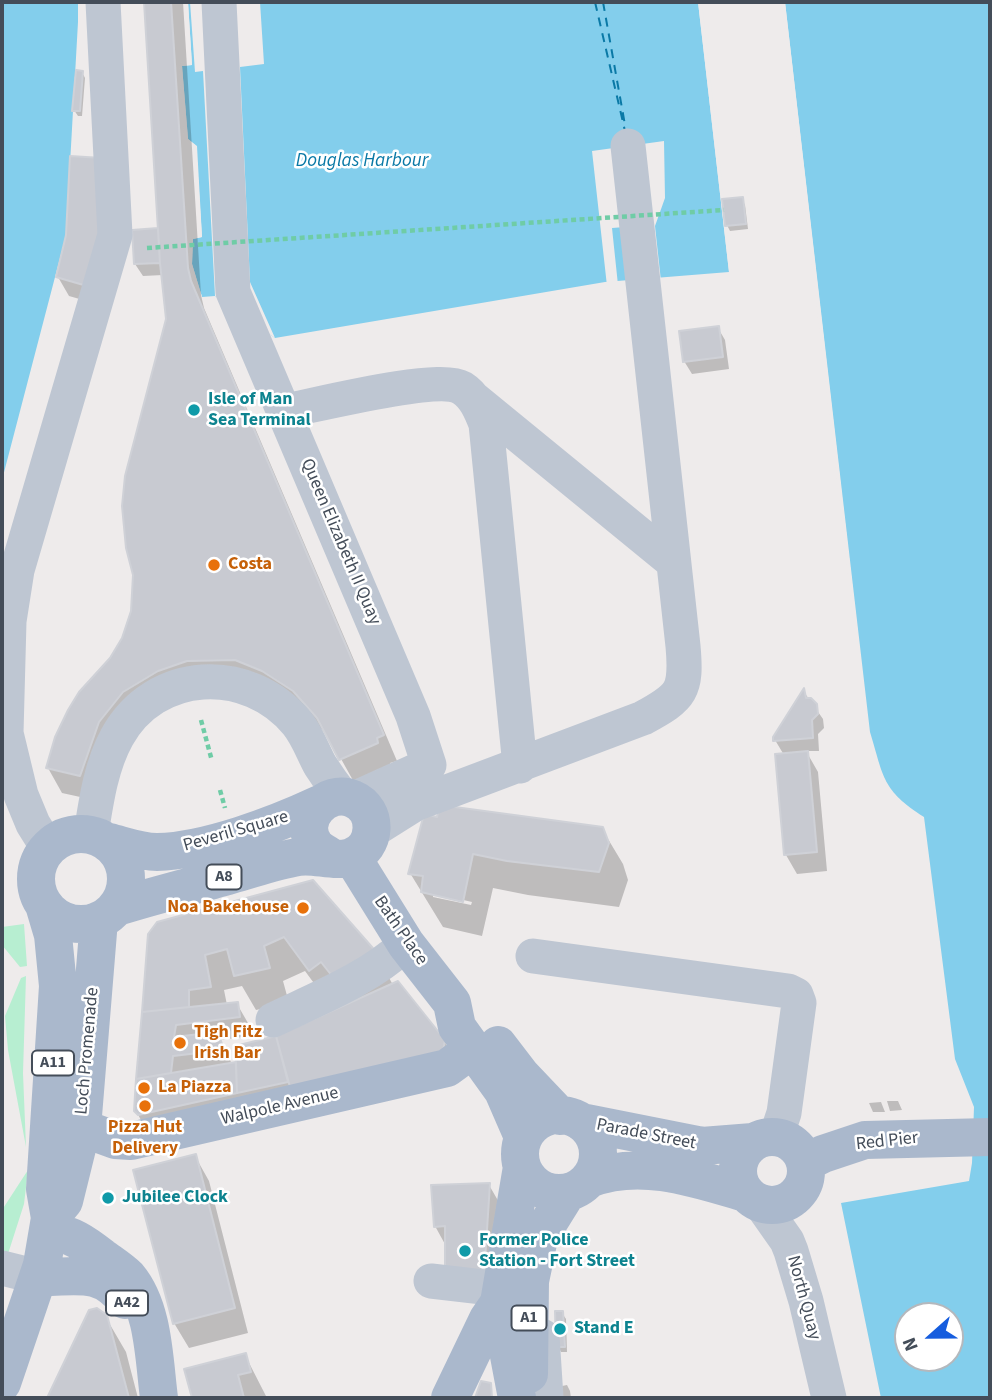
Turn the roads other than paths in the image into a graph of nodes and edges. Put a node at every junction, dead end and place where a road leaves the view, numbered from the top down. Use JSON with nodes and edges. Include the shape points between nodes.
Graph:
{"nodes":[{"id":1,"x":103,"y":2,"type":"edge"},
{"id":2,"x":219,"y":2,"type":"edge"},
{"id":3,"x":628,"y":146,"type":"dead end"},
{"id":4,"x":462,"y":388,"type":"junction"},
{"id":5,"x":285,"y":411,"type":"junction"},
{"id":6,"x":672,"y":561,"type":"junction"},
{"id":7,"x":520,"y":766,"type":"junction"},
{"id":8,"x":8,"y":774,"type":"edge"},
{"id":9,"x":345,"y":824,"type":"junction"},
{"id":10,"x":100,"y":838,"type":"junction"},
{"id":11,"x":48,"y":848,"type":"junction"},
{"id":12,"x":46,"y":908,"type":"junction"},
{"id":13,"x":108,"y":913,"type":"junction"},
{"id":14,"x":406,"y":944,"type":"junction"},
{"id":15,"x":533,"y":956,"type":"dead end"},
{"id":16,"x":452,"y":1003,"type":"junction"},
{"id":17,"x":273,"y":1020,"type":"dead end"},
{"id":18,"x":473,"y":1049,"type":"junction"},
{"id":19,"x":570,"y":1119,"type":"junction"},
{"id":20,"x":82,"y":1128,"type":"junction"},
{"id":21,"x":981,"y":1137,"type":"edge"},
{"id":22,"x":765,"y":1140,"type":"junction"},
{"id":23,"x":523,"y":1152,"type":"junction"},
{"id":24,"x":805,"y":1163,"type":"junction"},
{"id":25,"x":578,"y":1186,"type":"junction"},
{"id":26,"x":753,"y":1199,"type":"junction"},
{"id":27,"x":50,"y":1224,"type":"junction"},
{"id":28,"x":539,"y":1238,"type":"junction"},
{"id":29,"x":2,"y":1268,"type":"edge"},
{"id":30,"x":38,"y":1278,"type":"junction"},
{"id":31,"x":431,"y":1281,"type":"dead end"},
{"id":32,"x":499,"y":1296,"type":"junction"},
{"id":33,"x":2,"y":1383,"type":"edge"},
{"id":34,"x":158,"y":1398,"type":"edge"},
{"id":35,"x":450,"y":1398,"type":"edge"},
{"id":36,"x":517,"y":1398,"type":"edge"},
{"id":37,"x":529,"y":1398,"type":"edge"},
{"id":38,"x":546,"y":1398,"type":"edge"},
{"id":39,"x":829,"y":1398,"type":"edge"}],
"edges":[{"from":1,"to":8,"type":"street","via":[[115,235],[17,570],[9,621]]},
{"from":2,"to":5,"type":"street","name":"Queen Elizabeth II Quay","via":[[233,292]]},
{"from":3,"to":6,"type":"street"},
{"from":4,"to":5,"type":"street","via":[[442,384],[410,387]]},
{"from":4,"to":6,"type":"street"},
{"from":4,"to":7,"type":"street","via":[[479,406],[486,424]]},
{"from":5,"to":9,"type":"street","name":"Queen Elizabeth II Quay","via":[[413,716],[429,765]]},
{"from":6,"to":7,"type":"street","via":[[685,667],[682,691],[669,705],[643,718]]},
{"from":7,"to":9,"type":"street"},
{"from":8,"to":11,"type":"street"},
{"from":9,"to":10,"type":"main road","name":"Peveril Square","number":"A8","via":[[286,820],[207,844],[159,852]]},
{"from":9,"to":10,"type":"street","via":[[298,724],[265,697],[227,682],[194,681],[171,689],[134,714],[117,737],[103,774]]},
{"from":9,"to":13,"type":"main road","number":"A8","via":[[299,857]]},
{"from":9,"to":14,"type":"main road","name":"Bath Place"},
{"from":10,"to":11,"type":"main road","via":[[72,835]]},
{"from":10,"to":13,"type":"main road","via":[[120,856],[126,873],[125,890]]},
{"from":11,"to":12,"type":"main road","via":[[39,860],[35,879]]},
{"from":12,"to":13,"type":"main road","via":[[75,924],[90,924]]},
{"from":12,"to":27,"type":"main road","name":"Loch Promenade","number":"A11","via":[[58,986],[45,1189]]},
{"from":13,"to":20,"type":"main road","name":"Loch Promenade","number":"A11"},
{"from":14,"to":16,"type":"main road","name":"Bath Place"},
{"from":14,"to":17,"type":"street","via":[[390,960],[343,987]]},
{"from":15,"to":22,"type":"street","via":[[796,995],[799,1003],[784,1113]]},
{"from":16,"to":18,"type":"main road","name":"Bath Place","via":[[457,1027]]},
{"from":16,"to":19,"type":"main road","name":"Bath Place","via":[[474,1013],[521,1075]]},
{"from":18,"to":20,"type":"main road","name":"Walpole Avenue","via":[[447,1068],[131,1141]]},
{"from":18,"to":23,"type":"main road","name":"Bath Place","via":[[503,1091]]},
{"from":19,"to":22,"type":"main road","name":"Parade Street","via":[[702,1146]]},
{"from":19,"to":23,"type":"main road","via":[[548,1117],[536,1123],[529,1128]]},
{"from":19,"to":25,"type":"main road","via":[[589,1129],[598,1150],[597,1161]]},
{"from":20,"to":27,"type":"main road","name":"Loch Promenade","number":"A11","via":[[64,1201]]},
{"from":21,"to":24,"type":"main road","name":"Red Pier","via":[[865,1140]]},
{"from":22,"to":24,"type":"main road","via":[[795,1146]]},
{"from":22,"to":26,"type":"main road","via":[[743,1153],[737,1169],[739,1183]]},
{"from":23,"to":25,"type":"main road","via":[[528,1178],[545,1191]]},
{"from":23,"to":32,"type":"main road","number":"A1"},
{"from":24,"to":26,"type":"main road","via":[[806,1175],[798,1194],[784,1204],[772,1206]]},
{"from":25,"to":26,"type":"main road","name":"Parade Street","via":[[607,1172],[633,1169],[703,1180]]},
{"from":25,"to":28,"type":"main road","number":"A1"},
{"from":26,"to":39,"type":"street","name":"North Quay","via":[[791,1251]]},
{"from":27,"to":30,"type":"main road","name":"Loch Promenade","number":"A11"},
{"from":27,"to":34,"type":"main road","number":"A42","via":[[91,1248],[127,1276],[138,1292],[147,1317]]},
{"from":28,"to":37,"type":"main road","number":"A1","via":[[530,1281]]},
{"from":28,"to":38,"type":"street"},
{"from":29,"to":30,"type":"street"},
{"from":30,"to":33,"type":"main road","name":"Loch Promenade","number":"A11"},
{"from":30,"to":34,"type":"main road","number":"A42","via":[[86,1275],[115,1288],[127,1303]]},
{"from":31,"to":32,"type":"street"},
{"from":32,"to":35,"type":"main road"},
{"from":32,"to":36,"type":"main road","number":"A1"}]}
